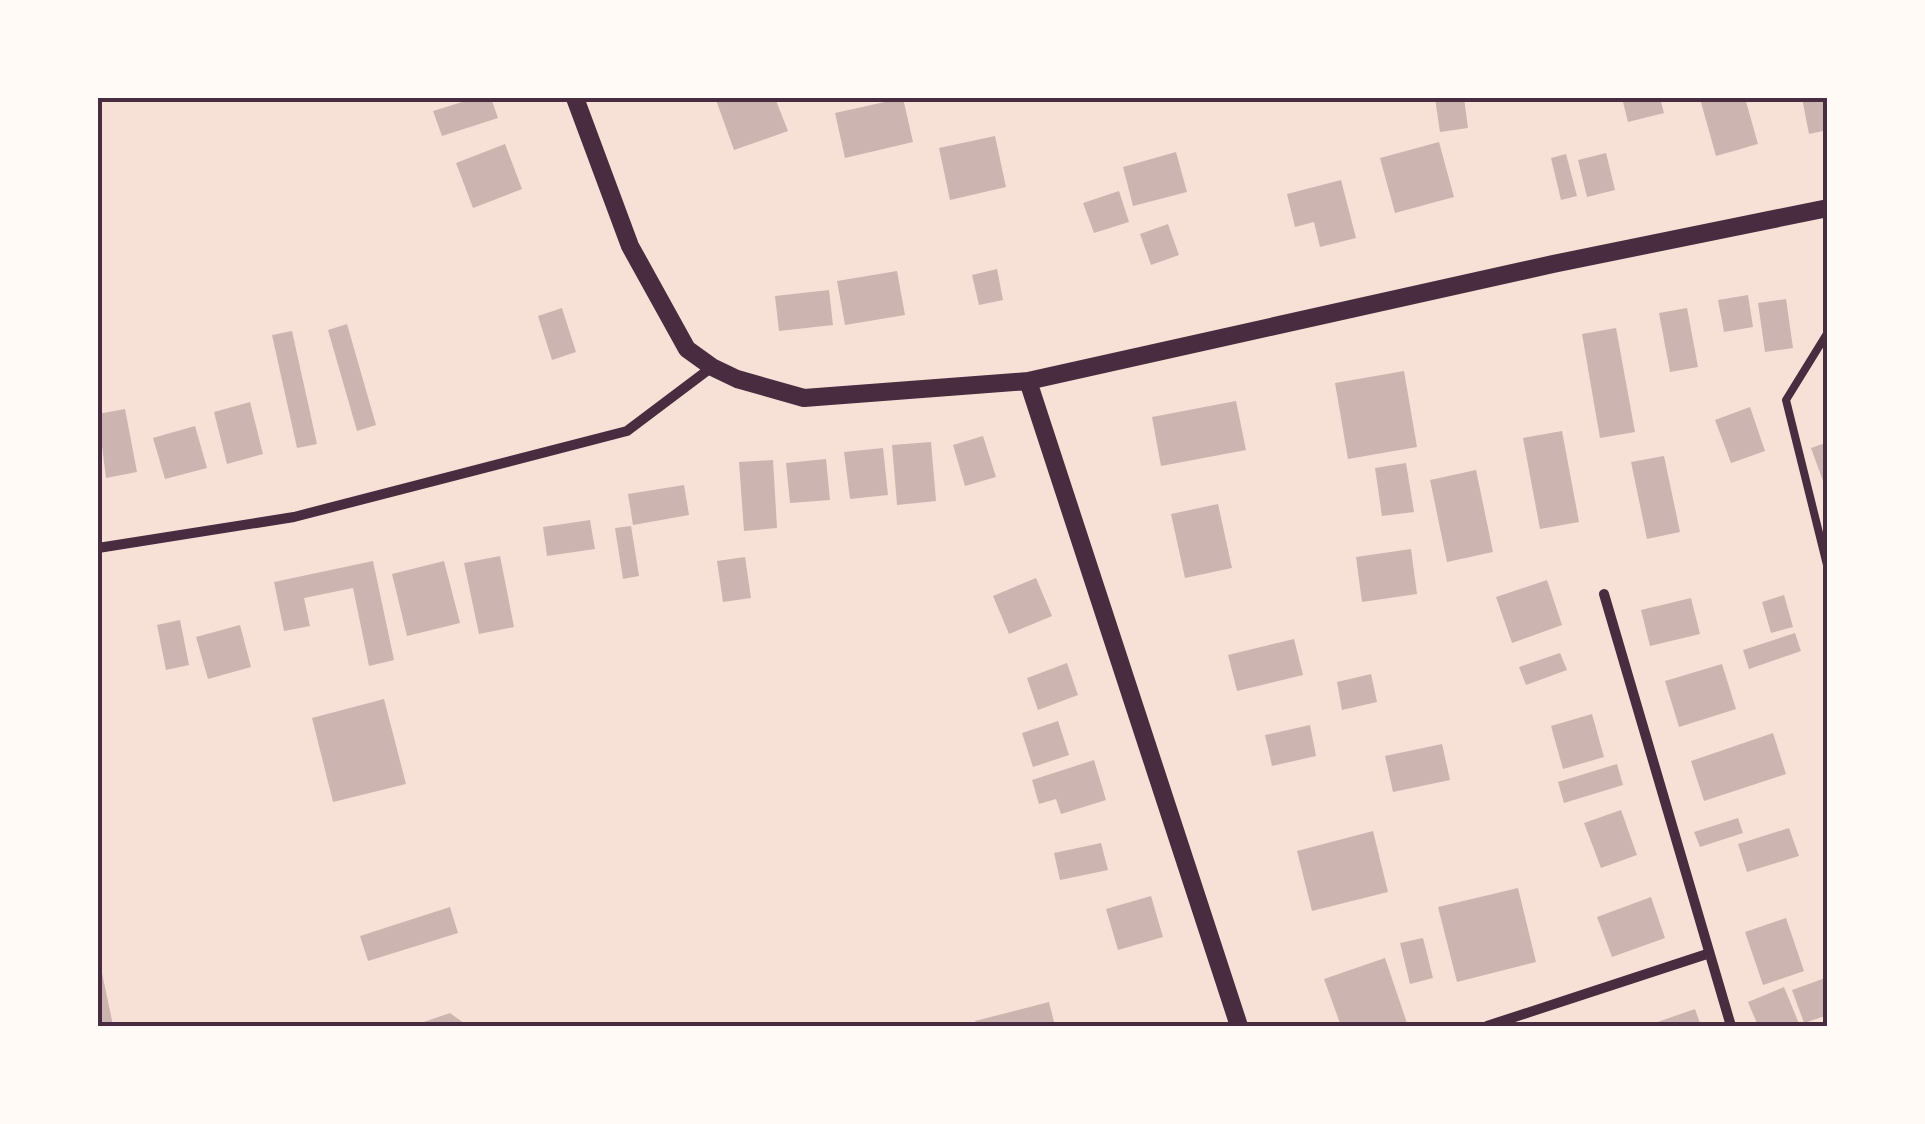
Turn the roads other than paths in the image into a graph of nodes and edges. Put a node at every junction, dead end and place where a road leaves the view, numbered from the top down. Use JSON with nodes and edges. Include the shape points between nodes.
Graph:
{"nodes":[{"id":1,"x":575,"y":98,"type":"edge"},
{"id":2,"x":1828,"y":208,"type":"edge"},
{"id":3,"x":1828,"y":332,"type":"edge"},
{"id":4,"x":712,"y":368,"type":"junction"},
{"id":5,"x":1028,"y":381,"type":"junction"},
{"id":6,"x":98,"y":548,"type":"edge"},
{"id":7,"x":1828,"y":569,"type":"edge"},
{"id":8,"x":1604,"y":594,"type":"dead end"},
{"id":9,"x":1707,"y":954,"type":"junction"},
{"id":10,"x":1239,"y":1026,"type":"edge"},
{"id":11,"x":1487,"y":1026,"type":"edge"},
{"id":12,"x":1731,"y":1026,"type":"edge"}],
"edges":[{"from":1,"to":4,"type":"street","via":[[630,246],[688,349]]},
{"from":2,"to":5,"type":"street"},
{"from":3,"to":7,"type":"lane","via":[[1786,400]]},
{"from":4,"to":5,"type":"street","via":[[804,398]]},
{"from":4,"to":6,"type":"street","via":[[626,432],[294,516]]},
{"from":5,"to":10,"type":"street"},
{"from":8,"to":9,"type":"street"},
{"from":9,"to":11,"type":"street"},
{"from":9,"to":12,"type":"street"}]}
